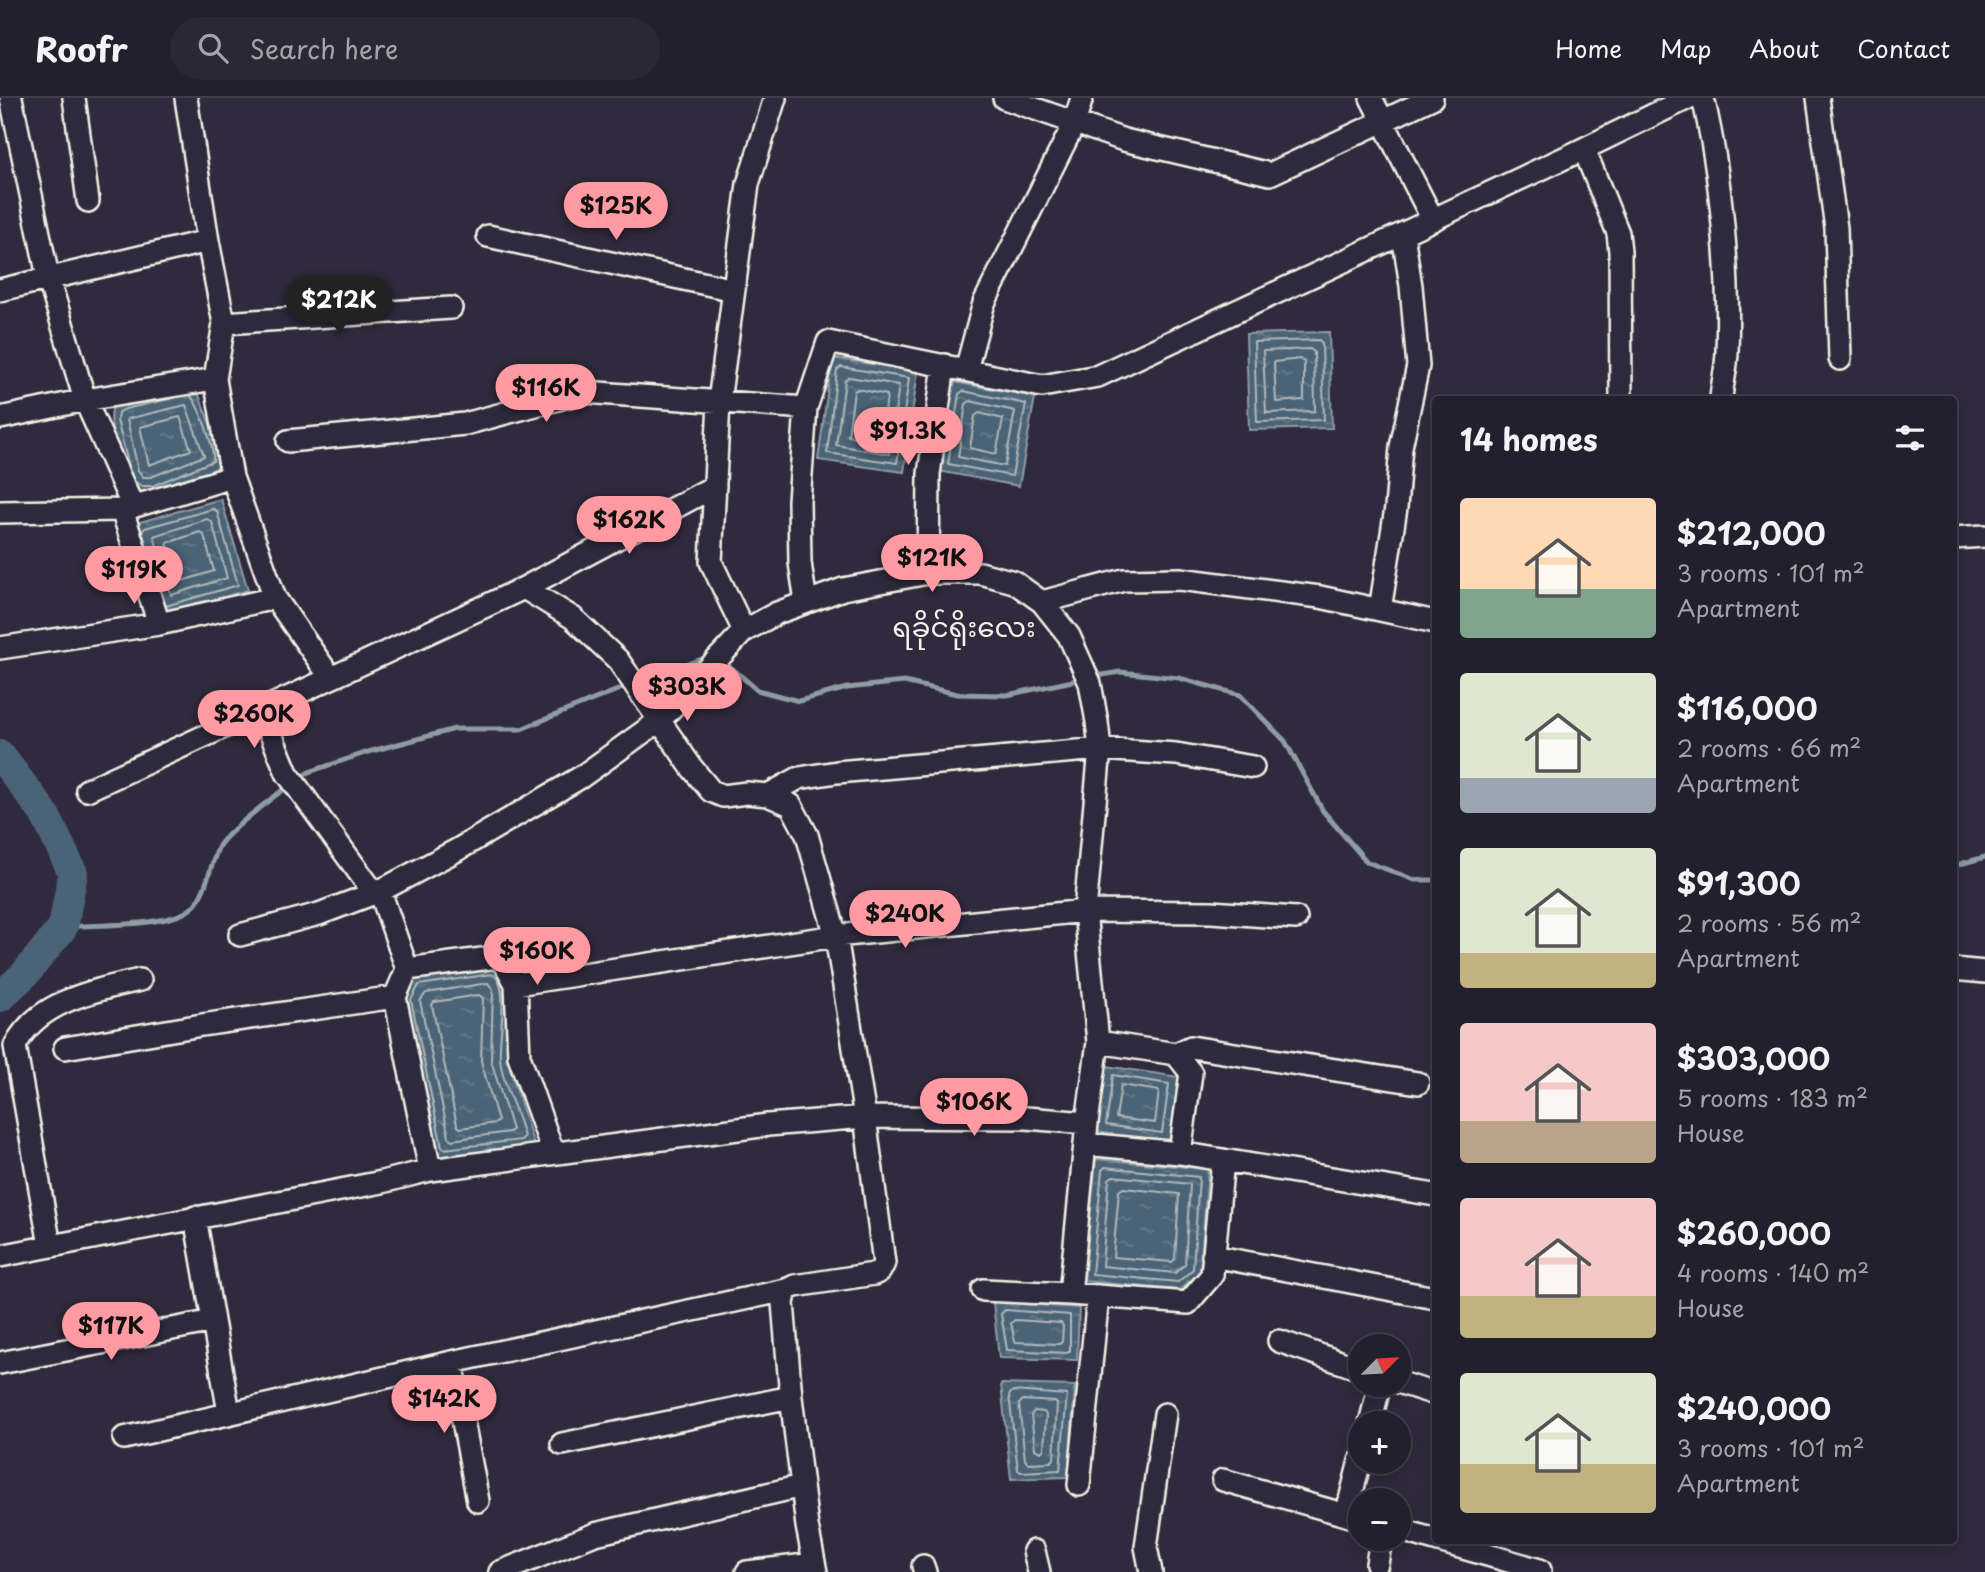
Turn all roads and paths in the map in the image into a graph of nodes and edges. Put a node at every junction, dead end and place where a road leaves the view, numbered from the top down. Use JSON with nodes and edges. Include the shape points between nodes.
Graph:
{"nodes":[{"id":1,"x":10,"y":98,"type":"edge"},
{"id":2,"x":74,"y":98,"type":"edge"},
{"id":3,"x":186,"y":98,"type":"edge"},
{"id":4,"x":775,"y":98,"type":"edge"},
{"id":5,"x":1004,"y":98,"type":"edge"},
{"id":6,"x":1082,"y":98,"type":"edge"},
{"id":7,"x":1371,"y":98,"type":"edge"},
{"id":8,"x":1432,"y":98,"type":"edge"},
{"id":9,"x":1688,"y":98,"type":"edge"},
{"id":10,"x":1703,"y":98,"type":"edge"},
{"id":11,"x":1818,"y":98,"type":"edge"},
{"id":12,"x":1384,"y":122,"type":"junction"},
{"id":13,"x":1074,"y":124,"type":"junction"},
{"id":14,"x":1584,"y":149,"type":"junction"},
{"id":15,"x":88,"y":201,"type":"dead end"},
{"id":16,"x":1433,"y":220,"type":"junction"},
{"id":17,"x":1403,"y":234,"type":"junction"},
{"id":18,"x":488,"y":236,"type":"dead end"},
{"id":19,"x":208,"y":241,"type":"junction"},
{"id":20,"x":48,"y":277,"type":"junction"},
{"id":21,"x":0,"y":290,"type":"edge"},
{"id":22,"x":734,"y":290,"type":"junction"},
{"id":23,"x":451,"y":308,"type":"dead end"},
{"id":24,"x":224,"y":323,"type":"junction"},
{"id":25,"x":1840,"y":359,"type":"dead end"},
{"id":26,"x":944,"y":365,"type":"junction"},
{"id":27,"x":966,"y":370,"type":"junction"},
{"id":28,"x":215,"y":379,"type":"junction"},
{"id":29,"x":1621,"y":396,"type":"edge"},
{"id":30,"x":1721,"y":396,"type":"edge"},
{"id":31,"x":85,"y":400,"type":"junction"},
{"id":32,"x":719,"y":402,"type":"junction"},
{"id":33,"x":806,"y":408,"type":"junction"},
{"id":34,"x":0,"y":418,"type":"edge"},
{"id":35,"x":288,"y":441,"type":"dead end"},
{"id":36,"x":232,"y":477,"type":"junction"},
{"id":37,"x":715,"y":486,"type":"junction"},
{"id":38,"x":127,"y":508,"type":"junction"},
{"id":39,"x":0,"y":512,"type":"edge"},
{"id":40,"x":1985,"y":536,"type":"edge"},
{"id":41,"x":1957,"y":538,"type":"edge"},
{"id":42,"x":928,"y":573,"type":"junction"},
{"id":43,"x":524,"y":588,"type":"junction"},
{"id":44,"x":275,"y":598,"type":"junction"},
{"id":45,"x":806,"y":602,"type":"junction"},
{"id":46,"x":1042,"y":602,"type":"junction"},
{"id":47,"x":1380,"y":610,"type":"junction"},
{"id":48,"x":1431,"y":621,"type":"dead end"},
{"id":49,"x":159,"y":624,"type":"junction"},
{"id":50,"x":744,"y":631,"type":"junction"},
{"id":51,"x":0,"y":648,"type":"edge"},
{"id":52,"x":331,"y":678,"type":"junction"},
{"id":53,"x":261,"y":710,"type":"junction"},
{"id":54,"x":660,"y":720,"type":"junction"},
{"id":55,"x":1100,"y":749,"type":"junction"},
{"id":56,"x":1253,"y":767,"type":"dead end"},
{"id":57,"x":87,"y":790,"type":"dead end"},
{"id":58,"x":768,"y":795,"type":"junction"},
{"id":59,"x":377,"y":892,"type":"junction"},
{"id":60,"x":1085,"y":911,"type":"junction"},
{"id":61,"x":1296,"y":918,"type":"dead end"},
{"id":62,"x":240,"y":935,"type":"dead end"},
{"id":63,"x":836,"y":936,"type":"junction"},
{"id":64,"x":407,"y":969,"type":"junction"},
{"id":65,"x":1957,"y":969,"type":"edge"},
{"id":66,"x":1985,"y":972,"type":"edge"},
{"id":67,"x":140,"y":980,"type":"dead end"},
{"id":68,"x":516,"y":984,"type":"junction"},
{"id":69,"x":395,"y":997,"type":"junction"},
{"id":70,"x":1098,"y":1042,"type":"junction"},
{"id":71,"x":65,"y":1048,"type":"dead end"},
{"id":72,"x":1176,"y":1054,"type":"junction"},
{"id":73,"x":1418,"y":1083,"type":"dead end"},
{"id":74,"x":865,"y":1117,"type":"junction"},
{"id":75,"x":1086,"y":1133,"type":"junction"},
{"id":76,"x":553,"y":1152,"type":"junction"},
{"id":77,"x":1180,"y":1153,"type":"junction"},
{"id":78,"x":1223,"y":1160,"type":"junction"},
{"id":79,"x":430,"y":1170,"type":"junction"},
{"id":80,"x":1432,"y":1195,"type":"edge"},
{"id":81,"x":195,"y":1217,"type":"junction"},
{"id":82,"x":50,"y":1246,"type":"junction"},
{"id":83,"x":0,"y":1256,"type":"edge"},
{"id":84,"x":1213,"y":1256,"type":"junction"},
{"id":85,"x":786,"y":1290,"type":"junction"},
{"id":86,"x":983,"y":1290,"type":"dead end"},
{"id":87,"x":1070,"y":1294,"type":"junction"},
{"id":88,"x":1098,"y":1296,"type":"junction"},
{"id":89,"x":1432,"y":1297,"type":"edge"},
{"id":90,"x":213,"y":1321,"type":"junction"},
{"id":91,"x":1279,"y":1342,"type":"dead end"},
{"id":92,"x":452,"y":1362,"type":"junction"},
{"id":93,"x":0,"y":1363,"type":"edge"},
{"id":94,"x":1348,"y":1365,"type":"edge"},
{"id":95,"x":1411,"y":1386,"type":"edge"},
{"id":96,"x":1432,"y":1393,"type":"edge"},
{"id":97,"x":791,"y":1397,"type":"junction"},
{"id":98,"x":229,"y":1413,"type":"junction"},
{"id":99,"x":1165,"y":1414,"type":"dead end"},
{"id":100,"x":124,"y":1438,"type":"dead end"},
{"id":101,"x":562,"y":1444,"type":"dead end"},
{"id":102,"x":1223,"y":1480,"type":"dead end"},
{"id":103,"x":1079,"y":1485,"type":"dead end"},
{"id":104,"x":802,"y":1486,"type":"junction"},
{"id":105,"x":478,"y":1501,"type":"dead end"},
{"id":106,"x":1348,"y":1516,"type":"edge"},
{"id":107,"x":1411,"y":1533,"type":"edge"},
{"id":108,"x":1432,"y":1538,"type":"edge"},
{"id":109,"x":1447,"y":1544,"type":"edge"},
{"id":110,"x":1034,"y":1551,"type":"dead end"},
{"id":111,"x":1379,"y":1551,"type":"edge"},
{"id":112,"x":1377,"y":1564,"type":"dead end"},
{"id":113,"x":1490,"y":1564,"type":"edge"},
{"id":114,"x":815,"y":1568,"type":"edge"},
{"id":115,"x":1540,"y":1570,"type":"dead end"},
{"id":116,"x":500,"y":1572,"type":"edge"},
{"id":117,"x":747,"y":1572,"type":"edge"},
{"id":118,"x":1039,"y":1572,"type":"edge"},
{"id":119,"x":1151,"y":1572,"type":"edge"}],
"edges":[{"from":1,"to":20,"type":"street"},
{"from":2,"to":15,"type":"street"},
{"from":3,"to":19,"type":"street"},
{"from":4,"to":22,"type":"street","via":[[748,184]]},
{"from":5,"to":13,"type":"street"},
{"from":6,"to":13,"type":"street"},
{"from":7,"to":12,"type":"street"},
{"from":8,"to":12,"type":"street"},
{"from":9,"to":14,"type":"street"},
{"from":10,"to":30,"type":"street","via":[[1720,207],[1728,310]]},
{"from":11,"to":25,"type":"street","via":[[1836,228]]},
{"from":12,"to":13,"type":"street","via":[[1270,174]]},
{"from":12,"to":16,"type":"street"},
{"from":13,"to":27,"type":"street","via":[[984,303]]},
{"from":14,"to":16,"type":"street"},
{"from":14,"to":29,"type":"street","via":[[1618,233]]},
{"from":16,"to":17,"type":"street"},
{"from":17,"to":27,"type":"street","via":[[1098,376],[1042,386]]},
{"from":17,"to":47,"type":"street","via":[[1418,366],[1401,447]]},
{"from":18,"to":22,"type":"street"},
{"from":19,"to":20,"type":"street"},
{"from":19,"to":24,"type":"street"},
{"from":20,"to":21,"type":"street"},
{"from":20,"to":31,"type":"street"},
{"from":22,"to":32,"type":"street"},
{"from":23,"to":24,"type":"street"},
{"from":24,"to":28,"type":"street"},
{"from":26,"to":27,"type":"street"},
{"from":26,"to":33,"type":"street","via":[[828,342]]},
{"from":26,"to":42,"type":"street","via":[[929,474]]},
{"from":28,"to":31,"type":"street"},
{"from":28,"to":36,"type":"street"},
{"from":31,"to":34,"type":"street"},
{"from":31,"to":38,"type":"street"},
{"from":32,"to":33,"type":"street"},
{"from":32,"to":35,"type":"street","via":[[584,392],[465,424]]},
{"from":32,"to":37,"type":"street"},
{"from":33,"to":45,"type":"street","via":[[799,501]]},
{"from":36,"to":38,"type":"street"},
{"from":36,"to":44,"type":"street"},
{"from":37,"to":43,"type":"street"},
{"from":37,"to":50,"type":"street","via":[[711,562]]},
{"from":38,"to":39,"type":"street"},
{"from":38,"to":49,"type":"street"},
{"from":40,"to":41,"type":"street"},
{"from":42,"to":45,"type":"street","via":[[843,589]]},
{"from":42,"to":46,"type":"street","via":[[980,573],[1014,582]]},
{"from":43,"to":52,"type":"street"},
{"from":43,"to":54,"type":"street","via":[[573,618],[618,660]]},
{"from":44,"to":49,"type":"street"},
{"from":44,"to":52,"type":"street"},
{"from":45,"to":50,"type":"street"},
{"from":46,"to":47,"type":"street","via":[[1124,580],[1180,579],[1320,597]]},
{"from":46,"to":55,"type":"street","via":[[1069,636],[1090,683]]},
{"from":47,"to":48,"type":"street"},
{"from":49,"to":51,"type":"street"},
{"from":50,"to":54,"type":"street"},
{"from":52,"to":53,"type":"street"},
{"from":53,"to":57,"type":"street"},
{"from":53,"to":59,"type":"street","via":[[293,782]]},
{"from":54,"to":58,"type":"street","via":[[711,791],[723,796]]},
{"from":54,"to":59,"type":"street","via":[[581,777]]},
{"from":55,"to":56,"type":"street","via":[[1176,754]]},
{"from":55,"to":58,"type":"street","via":[[837,772],[799,778]]},
{"from":55,"to":60,"type":"street"},
{"from":58,"to":63,"type":"street","via":[[791,805],[807,835]]},
{"from":59,"to":62,"type":"street","via":[[319,914]]},
{"from":59,"to":64,"type":"street"},
{"from":60,"to":61,"type":"street"},
{"from":60,"to":63,"type":"street"},
{"from":60,"to":70,"type":"street"},
{"from":63,"to":68,"type":"street"},
{"from":63,"to":74,"type":"street"},
{"from":64,"to":68,"type":"street","via":[[497,957]]},
{"from":64,"to":69,"type":"street"},
{"from":65,"to":66,"type":"street"},
{"from":67,"to":82,"type":"street","via":[[64,1003],[32,1022],[15,1046]]},
{"from":68,"to":76,"type":"street","via":[[519,1056]]},
{"from":69,"to":71,"type":"street"},
{"from":69,"to":79,"type":"street"},
{"from":70,"to":72,"type":"street"},
{"from":70,"to":75,"type":"street"},
{"from":72,"to":73,"type":"street","via":[[1191,1047]]},
{"from":72,"to":77,"type":"street","via":[[1191,1073]]},
{"from":74,"to":75,"type":"street","via":[[1026,1118]]},
{"from":74,"to":76,"type":"street"},
{"from":74,"to":85,"type":"street","via":[[884,1263],[874,1274]]},
{"from":75,"to":77,"type":"street"},
{"from":75,"to":87,"type":"street"},
{"from":76,"to":79,"type":"street"},
{"from":77,"to":78,"type":"street"},
{"from":78,"to":80,"type":"street"},
{"from":78,"to":84,"type":"street"},
{"from":79,"to":81,"type":"street"},
{"from":81,"to":82,"type":"street"},
{"from":81,"to":90,"type":"street"},
{"from":82,"to":83,"type":"street"},
{"from":84,"to":88,"type":"street","via":[[1212,1275],[1188,1303]]},
{"from":84,"to":89,"type":"street"},
{"from":85,"to":92,"type":"street"},
{"from":85,"to":97,"type":"street","via":[[783,1303]]},
{"from":86,"to":87,"type":"street"},
{"from":87,"to":88,"type":"street"},
{"from":88,"to":103,"type":"street"},
{"from":90,"to":93,"type":"street"},
{"from":90,"to":98,"type":"street"},
{"from":91,"to":94,"type":"street"},
{"from":92,"to":98,"type":"street"},
{"from":92,"to":105,"type":"street"},
{"from":95,"to":96,"type":"street"},
{"from":97,"to":101,"type":"street"},
{"from":97,"to":104,"type":"street"},
{"from":98,"to":100,"type":"street"},
{"from":99,"to":119,"type":"street","via":[[1146,1547]]},
{"from":102,"to":106,"type":"street"},
{"from":104,"to":114,"type":"street"},
{"from":104,"to":116,"type":"street","via":[[595,1534]]},
{"from":107,"to":108,"type":"street"},
{"from":109,"to":113,"type":"street"},
{"from":110,"to":118,"type":"street"},
{"from":111,"to":112,"type":"street"},
{"from":113,"to":115,"type":"street"},
{"from":114,"to":117,"type":"street"}]}
